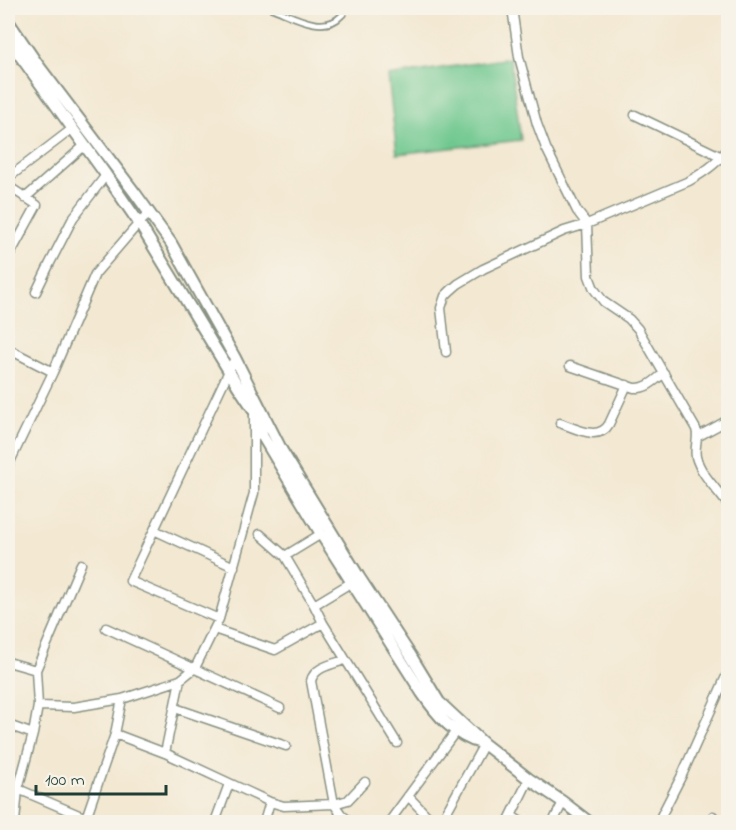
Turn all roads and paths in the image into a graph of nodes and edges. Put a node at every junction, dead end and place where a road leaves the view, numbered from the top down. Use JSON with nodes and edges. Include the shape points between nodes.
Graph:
{"nodes":[{"id":1,"x":271,"y":8,"type":"edge"},
{"id":2,"x":347,"y":8,"type":"edge"},
{"id":3,"x":512,"y":8,"type":"edge"},
{"id":4,"x":8,"y":21,"type":"edge"},
{"id":5,"x":8,"y":39,"type":"edge"},
{"id":6,"x":635,"y":115,"type":"dead end"},
{"id":7,"x":72,"y":129,"type":"junction"},
{"id":8,"x":84,"y":146,"type":"junction"},
{"id":9,"x":729,"y":148,"type":"edge"},
{"id":10,"x":725,"y":156,"type":"edge"},
{"id":11,"x":106,"y":175,"type":"junction"},
{"id":12,"x":8,"y":178,"type":"edge"},
{"id":13,"x":8,"y":186,"type":"edge"},
{"id":14,"x":25,"y":198,"type":"junction"},
{"id":15,"x":150,"y":213,"type":"junction"},
{"id":16,"x":139,"y":223,"type":"junction"},
{"id":17,"x":587,"y":224,"type":"junction"},
{"id":18,"x":8,"y":258,"type":"edge"},
{"id":19,"x":36,"y":292,"type":"dead end"},
{"id":20,"x":8,"y":349,"type":"edge"},
{"id":21,"x":446,"y":352,"type":"dead end"},
{"id":22,"x":235,"y":358,"type":"junction"},
{"id":23,"x":570,"y":366,"type":"dead end"},
{"id":24,"x":229,"y":370,"type":"junction"},
{"id":25,"x":53,"y":372,"type":"junction"},
{"id":26,"x":664,"y":373,"type":"junction"},
{"id":27,"x":627,"y":385,"type":"junction"},
{"id":28,"x":257,"y":408,"type":"junction"},
{"id":29,"x":729,"y":420,"type":"edge"},
{"id":30,"x":560,"y":423,"type":"dead end"},
{"id":31,"x":697,"y":437,"type":"junction"},
{"id":32,"x":8,"y":466,"type":"edge"},
{"id":33,"x":729,"y":505,"type":"edge"},
{"id":34,"x":154,"y":530,"type":"junction"},
{"id":35,"x":260,"y":534,"type":"dead end"},
{"id":36,"x":321,"y":534,"type":"junction"},
{"id":37,"x":285,"y":556,"type":"junction"},
{"id":38,"x":81,"y":564,"type":"dead end"},
{"id":39,"x":234,"y":567,"type":"junction"},
{"id":40,"x":355,"y":580,"type":"junction"},
{"id":41,"x":314,"y":605,"type":"junction"},
{"id":42,"x":219,"y":620,"type":"junction"},
{"id":43,"x":323,"y":623,"type":"junction"},
{"id":44,"x":106,"y":627,"type":"dead end"},
{"id":45,"x":214,"y":629,"type":"junction"},
{"id":46,"x":345,"y":660,"type":"junction"},
{"id":47,"x":8,"y":662,"type":"edge"},
{"id":48,"x":195,"y":668,"type":"junction"},
{"id":49,"x":36,"y":670,"type":"junction"},
{"id":50,"x":729,"y":672,"type":"edge"},
{"id":51,"x":180,"y":680,"type":"junction"},
{"id":52,"x":122,"y":699,"type":"junction"},
{"id":53,"x":435,"y":704,"type":"junction"},
{"id":54,"x":38,"y":706,"type":"junction"},
{"id":55,"x":175,"y":708,"type":"junction"},
{"id":56,"x":280,"y":708,"type":"dead end"},
{"id":57,"x":8,"y":725,"type":"edge"},
{"id":58,"x":456,"y":731,"type":"junction"},
{"id":59,"x":33,"y":734,"type":"junction"},
{"id":60,"x":114,"y":734,"type":"junction"},
{"id":61,"x":397,"y":743,"type":"dead end"},
{"id":62,"x":484,"y":744,"type":"junction"},
{"id":63,"x":286,"y":746,"type":"dead end"},
{"id":64,"x":165,"y":753,"type":"junction"},
{"id":65,"x":529,"y":779,"type":"junction"},
{"id":66,"x":364,"y":782,"type":"dead end"},
{"id":67,"x":229,"y":784,"type":"junction"},
{"id":68,"x":18,"y":789,"type":"junction"},
{"id":69,"x":408,"y":796,"type":"junction"},
{"id":70,"x":270,"y":802,"type":"junction"},
{"id":71,"x":563,"y":802,"type":"junction"},
{"id":72,"x":334,"y":804,"type":"junction"},
{"id":73,"x":340,"y":814,"type":"junction"},
{"id":74,"x":510,"y":819,"type":"edge"},
{"id":75,"x":86,"y":820,"type":"edge"},
{"id":76,"x":15,"y":822,"type":"edge"},
{"id":77,"x":98,"y":822,"type":"edge"},
{"id":78,"x":215,"y":822,"type":"edge"},
{"id":79,"x":264,"y":822,"type":"edge"},
{"id":80,"x":334,"y":822,"type":"edge"},
{"id":81,"x":350,"y":822,"type":"edge"},
{"id":82,"x":389,"y":822,"type":"edge"},
{"id":83,"x":433,"y":822,"type":"edge"},
{"id":84,"x":441,"y":822,"type":"edge"},
{"id":85,"x":521,"y":822,"type":"edge"},
{"id":86,"x":553,"y":822,"type":"edge"},
{"id":87,"x":589,"y":822,"type":"edge"},
{"id":88,"x":658,"y":822,"type":"edge"}],
"edges":[{"from":1,"to":2,"type":"lane","via":[[306,22],[324,24],[341,16]]},
{"from":3,"to":17,"type":"street","via":[[519,57],[537,124],[577,211]]},
{"from":4,"to":15,"type":"street"},
{"from":5,"to":7,"type":"street"},
{"from":6,"to":10,"type":"street"},
{"from":7,"to":8,"type":"street"},
{"from":7,"to":12,"type":"street"},
{"from":8,"to":11,"type":"street"},
{"from":8,"to":14,"type":"street"},
{"from":9,"to":10,"type":"street"},
{"from":10,"to":17,"type":"street","via":[[689,181]]},
{"from":11,"to":16,"type":"street"},
{"from":11,"to":19,"type":"street","via":[[73,218]]},
{"from":13,"to":14,"type":"street"},
{"from":14,"to":18,"type":"street","via":[[37,205]]},
{"from":15,"to":16,"type":"street"},
{"from":15,"to":22,"type":"street"},
{"from":16,"to":24,"type":"street"},
{"from":16,"to":25,"type":"street","via":[[95,274]]},
{"from":17,"to":21,"type":"street","via":[[483,268],[450,291],[441,308]]},
{"from":17,"to":26,"type":"street","via":[[589,276],[594,289],[638,329]]},
{"from":20,"to":25,"type":"street"},
{"from":22,"to":24,"type":"street"},
{"from":22,"to":28,"type":"street"},
{"from":23,"to":27,"type":"street"},
{"from":24,"to":28,"type":"street"},
{"from":24,"to":34,"type":"street"},
{"from":25,"to":32,"type":"street"},
{"from":26,"to":27,"type":"street","via":[[643,388]]},
{"from":26,"to":31,"type":"street"},
{"from":27,"to":30,"type":"street","via":[[602,431],[592,433]]},
{"from":28,"to":36,"type":"street","via":[[263,437]]},
{"from":28,"to":39,"type":"street","via":[[254,493]]},
{"from":28,"to":40,"type":"street"},
{"from":29,"to":31,"type":"street"},
{"from":31,"to":33,"type":"street","via":[[698,462]]},
{"from":34,"to":39,"type":"street"},
{"from":34,"to":42,"type":"street","via":[[130,582]]},
{"from":35,"to":37,"type":"street"},
{"from":36,"to":37,"type":"street"},
{"from":36,"to":40,"type":"street"},
{"from":37,"to":41,"type":"street"},
{"from":38,"to":49,"type":"street"},
{"from":39,"to":42,"type":"street"},
{"from":40,"to":41,"type":"street"},
{"from":40,"to":53,"type":"street","via":[[411,656]]},
{"from":41,"to":43,"type":"street"},
{"from":42,"to":45,"type":"street"},
{"from":43,"to":45,"type":"street","via":[[275,650]]},
{"from":43,"to":46,"type":"street"},
{"from":44,"to":48,"type":"street"},
{"from":45,"to":48,"type":"street"},
{"from":46,"to":61,"type":"street"},
{"from":46,"to":72,"type":"street","via":[[317,670],[311,681]]},
{"from":47,"to":49,"type":"street"},
{"from":48,"to":51,"type":"street"},
{"from":48,"to":56,"type":"street"},
{"from":49,"to":54,"type":"street"},
{"from":50,"to":88,"type":"street"},
{"from":51,"to":52,"type":"street"},
{"from":51,"to":55,"type":"street"},
{"from":52,"to":54,"type":"street","via":[[74,707]]},
{"from":52,"to":60,"type":"street"},
{"from":53,"to":58,"type":"street"},
{"from":53,"to":62,"type":"street"},
{"from":54,"to":59,"type":"street"},
{"from":55,"to":63,"type":"street"},
{"from":55,"to":64,"type":"street"},
{"from":57,"to":59,"type":"street"},
{"from":58,"to":62,"type":"street","via":[[468,740]]},
{"from":58,"to":69,"type":"street"},
{"from":59,"to":68,"type":"street"},
{"from":60,"to":64,"type":"street"},
{"from":60,"to":75,"type":"street"},
{"from":62,"to":65,"type":"street"},
{"from":62,"to":84,"type":"street"},
{"from":64,"to":67,"type":"street"},
{"from":65,"to":71,"type":"street"},
{"from":65,"to":74,"type":"street"},
{"from":66,"to":72,"type":"street","via":[[348,800]]},
{"from":67,"to":70,"type":"street"},
{"from":67,"to":78,"type":"street"},
{"from":68,"to":75,"type":"street"},
{"from":68,"to":76,"type":"street"},
{"from":69,"to":82,"type":"street"},
{"from":69,"to":83,"type":"street"},
{"from":70,"to":72,"type":"street","via":[[285,806]]},
{"from":70,"to":79,"type":"street"},
{"from":71,"to":86,"type":"street"},
{"from":71,"to":87,"type":"street"},
{"from":72,"to":73,"type":"street"},
{"from":73,"to":80,"type":"street"},
{"from":73,"to":81,"type":"street"},
{"from":74,"to":85,"type":"street"},
{"from":75,"to":77,"type":"street"}]}
